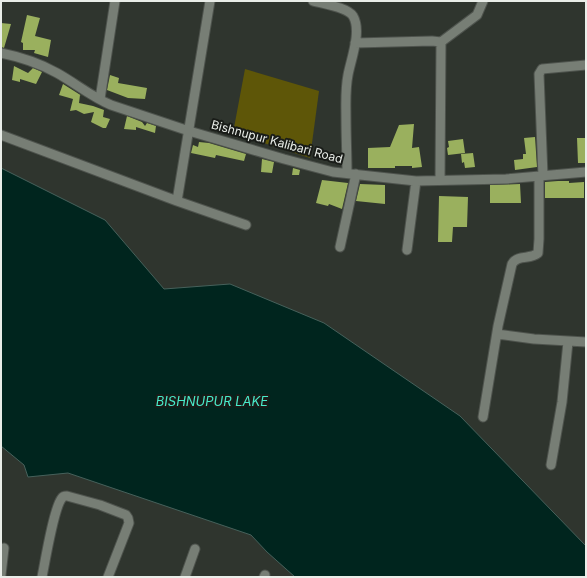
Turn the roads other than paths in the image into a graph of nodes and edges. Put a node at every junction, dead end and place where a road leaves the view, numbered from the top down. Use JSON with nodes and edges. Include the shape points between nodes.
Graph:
{"nodes":[{"id":1,"x":115,"y":1,"type":"edge"},
{"id":2,"x":210,"y":1,"type":"edge"},
{"id":3,"x":313,"y":1,"type":"edge"},
{"id":4,"x":483,"y":1,"type":"edge"},
{"id":5,"x":441,"y":42,"type":"junction"},
{"id":6,"x":355,"y":43,"type":"junction"},
{"id":7,"x":1,"y":53,"type":"edge"},
{"id":8,"x":586,"y":65,"type":"edge"},
{"id":9,"x":100,"y":99,"type":"junction"},
{"id":10,"x":189,"y":131,"type":"junction"},
{"id":11,"x":1,"y":135,"type":"edge"},
{"id":12,"x":586,"y":172,"type":"edge"},
{"id":13,"x":351,"y":174,"type":"junction"},
{"id":14,"x":541,"y":176,"type":"junction"},
{"id":15,"x":440,"y":180,"type":"junction"},
{"id":16,"x":416,"y":181,"type":"junction"},
{"id":17,"x":177,"y":201,"type":"junction"},
{"id":18,"x":246,"y":225,"type":"dead end"},
{"id":19,"x":340,"y":247,"type":"dead end"},
{"id":20,"x":407,"y":250,"type":"dead end"},
{"id":21,"x":497,"y":334,"type":"junction"},
{"id":22,"x":568,"y":342,"type":"junction"},
{"id":23,"x":586,"y":342,"type":"edge"},
{"id":24,"x":483,"y":417,"type":"dead end"},
{"id":25,"x":551,"y":465,"type":"dead end"},
{"id":26,"x":4,"y":548,"type":"dead end"},
{"id":27,"x":195,"y":549,"type":"dead end"},
{"id":28,"x":1,"y":574,"type":"edge"},
{"id":29,"x":42,"y":577,"type":"edge"},
{"id":30,"x":108,"y":577,"type":"edge"},
{"id":31,"x":185,"y":577,"type":"edge"}],
"edges":[{"from":1,"to":9,"type":"street"},
{"from":2,"to":10,"type":"street"},
{"from":3,"to":6,"type":"street","via":[[351,14],[356,26]]},
{"from":4,"to":5,"type":"street","via":[[477,15]]},
{"from":5,"to":6,"type":"street","via":[[432,40]]},
{"from":5,"to":15,"type":"street"},
{"from":6,"to":13,"type":"street","via":[[346,92]]},
{"from":7,"to":9,"type":"street","name":"Bishnupur Kalibari Road","via":[[49,69]]},
{"from":8,"to":14,"type":"street","via":[[542,68],[539,74]]},
{"from":9,"to":10,"type":"street","name":"Bishnupur Kalibari Road"},
{"from":10,"to":13,"type":"street","name":"Bishnupur Kalibari Road","via":[[319,168]]},
{"from":10,"to":17,"type":"street"},
{"from":11,"to":17,"type":"street"},
{"from":12,"to":14,"type":"street","name":"Bishnupur Kalibari Road"},
{"from":13,"to":16,"type":"street","name":"Bishnupur Kalibari Road"},
{"from":13,"to":19,"type":"street"},
{"from":14,"to":15,"type":"street","name":"Bishnupur Kalibari Road"},
{"from":14,"to":21,"type":"street","via":[[538,253],[512,262]]},
{"from":15,"to":16,"type":"street","name":"Bishnupur Kalibari Road"},
{"from":16,"to":20,"type":"street"},
{"from":17,"to":18,"type":"street"},
{"from":21,"to":22,"type":"street"},
{"from":21,"to":24,"type":"street"},
{"from":22,"to":23,"type":"street"},
{"from":22,"to":25,"type":"street","via":[[562,402]]},
{"from":26,"to":28,"type":"street"},
{"from":27,"to":31,"type":"street"},
{"from":29,"to":30,"type":"street","via":[[56,513],[63,496],[100,505],[128,518],[129,523]]}]}
